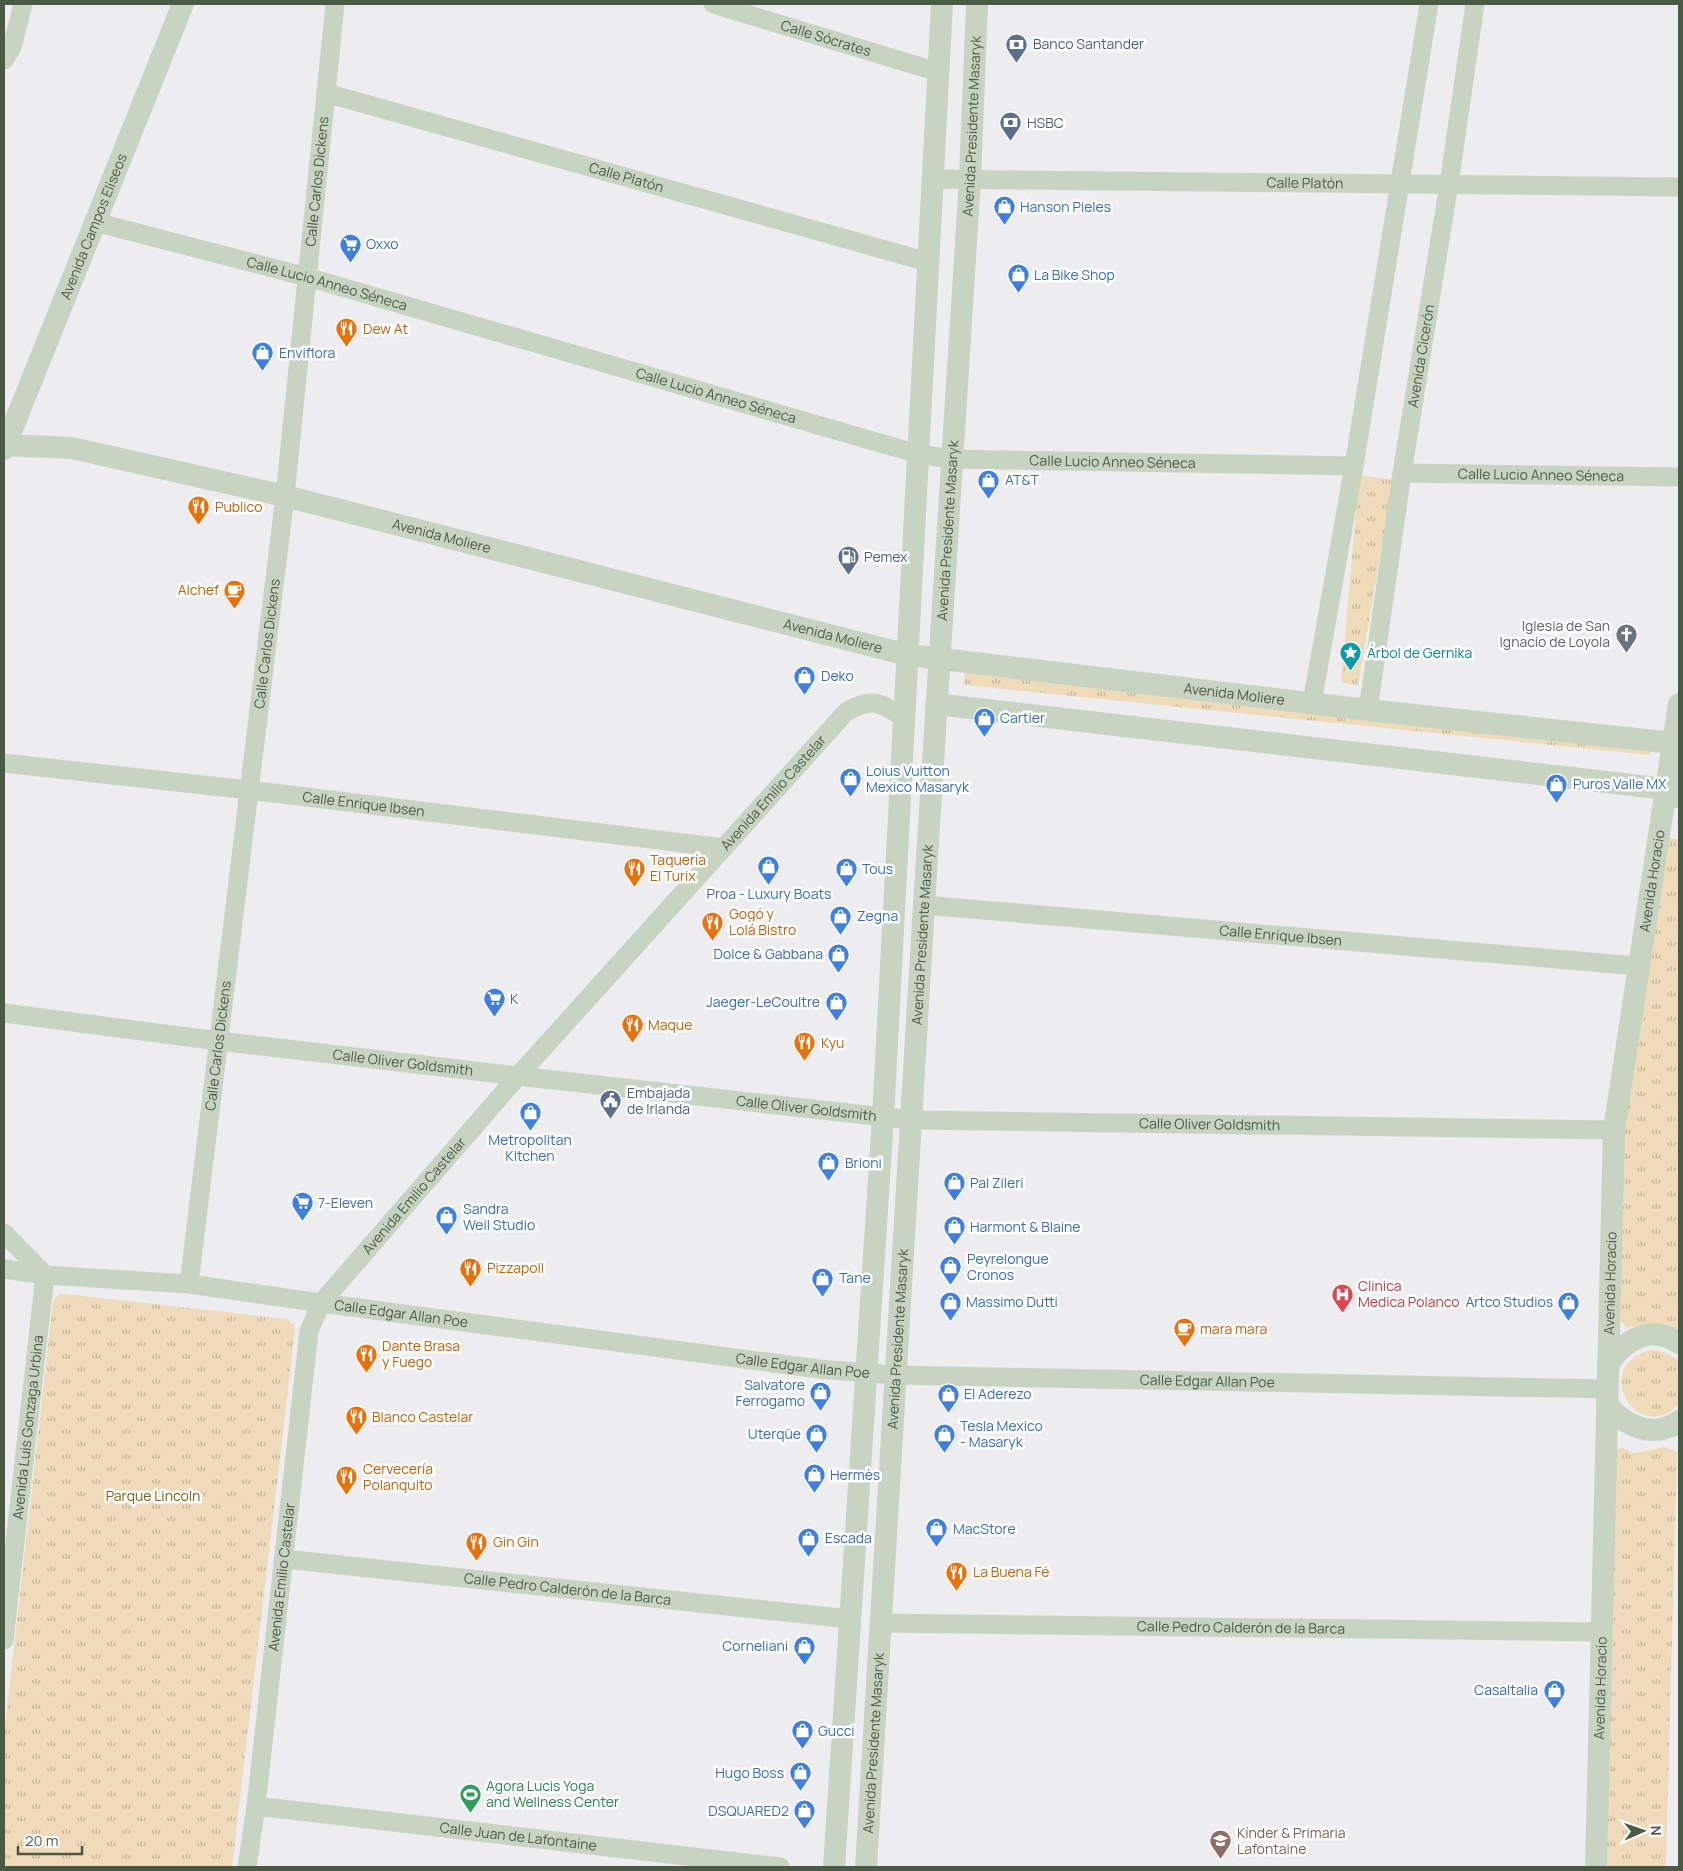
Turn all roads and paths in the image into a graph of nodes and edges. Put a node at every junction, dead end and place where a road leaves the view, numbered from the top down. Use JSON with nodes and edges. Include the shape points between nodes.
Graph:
{"nodes":[{"id":1,"x":23,"y":4,"type":"edge"},
{"id":2,"x":183,"y":4,"type":"edge"},
{"id":3,"x":335,"y":4,"type":"edge"},
{"id":4,"x":713,"y":4,"type":"edge"},
{"id":5,"x":942,"y":4,"type":"edge"},
{"id":6,"x":978,"y":4,"type":"edge"},
{"id":7,"x":1429,"y":4,"type":"edge"},
{"id":8,"x":1475,"y":4,"type":"edge"},
{"id":9,"x":4,"y":60,"type":"edge"},
{"id":10,"x":938,"y":72,"type":"junction"},
{"id":11,"x":326,"y":93,"type":"junction"},
{"id":12,"x":932,"y":179,"type":"junction"},
{"id":13,"x":970,"y":180,"type":"junction"},
{"id":14,"x":1400,"y":184,"type":"junction"},
{"id":15,"x":1449,"y":184,"type":"junction"},
{"id":16,"x":1679,"y":187,"type":"edge"},
{"id":17,"x":95,"y":222,"type":"junction"},
{"id":18,"x":928,"y":262,"type":"junction"},
{"id":19,"x":307,"y":277,"type":"junction"},
{"id":20,"x":4,"y":446,"type":"edge"},
{"id":21,"x":918,"y":454,"type":"junction"},
{"id":22,"x":952,"y":459,"type":"junction"},
{"id":23,"x":1354,"y":466,"type":"junction"},
{"id":24,"x":1402,"y":473,"type":"junction"},
{"id":25,"x":1679,"y":477,"type":"edge"},
{"id":26,"x":285,"y":496,"type":"junction"},
{"id":27,"x":908,"y":655,"type":"junction"},
{"id":28,"x":939,"y":659,"type":"junction"},
{"id":29,"x":1312,"y":703,"type":"junction"},
{"id":30,"x":936,"y":704,"type":"junction"},
{"id":31,"x":1679,"y":704,"type":"edge"},
{"id":32,"x":1368,"y":710,"type":"junction"},
{"id":33,"x":905,"y":719,"type":"junction"},
{"id":34,"x":1676,"y":742,"type":"edge"},
{"id":35,"x":4,"y":763,"type":"edge"},
{"id":36,"x":249,"y":790,"type":"junction"},
{"id":37,"x":1673,"y":794,"type":"edge"},
{"id":38,"x":724,"y":848,"type":"junction"},
{"id":39,"x":924,"y":905,"type":"junction"},
{"id":40,"x":1638,"y":966,"type":"junction"},
{"id":41,"x":4,"y":1013,"type":"edge"},
{"id":42,"x":219,"y":1041,"type":"junction"},
{"id":43,"x":518,"y":1076,"type":"junction"},
{"id":44,"x":883,"y":1118,"type":"junction"},
{"id":45,"x":910,"y":1120,"type":"junction"},
{"id":46,"x":1614,"y":1130,"type":"junction"},
{"id":47,"x":4,"y":1232,"type":"edge"},
{"id":48,"x":4,"y":1269,"type":"edge"},
{"id":49,"x":45,"y":1275,"type":"junction"},
{"id":50,"x":189,"y":1284,"type":"junction"},
{"id":51,"x":321,"y":1303,"type":"junction"},
{"id":52,"x":1679,"y":1343,"type":"edge"},
{"id":53,"x":1608,"y":1364,"type":"junction"},
{"id":54,"x":866,"y":1372,"type":"junction"},
{"id":55,"x":895,"y":1375,"type":"junction"},
{"id":56,"x":1607,"y":1396,"type":"junction"},
{"id":57,"x":1679,"y":1421,"type":"edge"},
{"id":58,"x":10,"y":1523,"type":"edge"},
{"id":59,"x":284,"y":1559,"type":"junction"},
{"id":60,"x":850,"y":1619,"type":"junction"},
{"id":61,"x":881,"y":1624,"type":"junction"},
{"id":62,"x":1602,"y":1632,"type":"junction"},
{"id":63,"x":4,"y":1640,"type":"edge"},
{"id":64,"x":256,"y":1806,"type":"junction"},
{"id":65,"x":247,"y":1867,"type":"edge"},
{"id":66,"x":780,"y":1867,"type":"edge"},
{"id":67,"x":834,"y":1867,"type":"edge"},
{"id":68,"x":866,"y":1867,"type":"edge"},
{"id":69,"x":1596,"y":1867,"type":"edge"}],
"edges":[{"from":1,"to":9,"type":"street","via":[[12,47]]},
{"from":2,"to":17,"type":"street","name":"Avenida Campos Elíseos"},
{"from":3,"to":11,"type":"street","name":"Calle Carlos Dickens"},
{"from":4,"to":10,"type":"street","name":"Calle Sócrates"},
{"from":5,"to":10,"type":"street","name":"Avenida Presidente Masaryk"},
{"from":6,"to":13,"type":"street","name":"Avenida Presidente Masaryk"},
{"from":7,"to":14,"type":"street"},
{"from":8,"to":15,"type":"street","name":"Avenida Cicerón"},
{"from":10,"to":12,"type":"street","name":"Avenida Presidente Masaryk"},
{"from":11,"to":18,"type":"street","name":"Calle Platón"},
{"from":11,"to":19,"type":"street","name":"Calle Carlos Dickens"},
{"from":12,"to":13,"type":"street","name":"Calle Platón"},
{"from":12,"to":18,"type":"street","name":"Avenida Presidente Masaryk"},
{"from":13,"to":14,"type":"street","name":"Calle Platón"},
{"from":13,"to":22,"type":"street","name":"Avenida Presidente Masaryk"},
{"from":14,"to":15,"type":"street","name":"Calle Platón"},
{"from":14,"to":23,"type":"street"},
{"from":15,"to":16,"type":"street","name":"Calle Platón"},
{"from":15,"to":24,"type":"street","name":"Avenida Cicerón"},
{"from":17,"to":19,"type":"street","name":"Calle Lucio Anneo Séneca"},
{"from":17,"to":20,"type":"street","name":"Avenida Campos Elíseos"},
{"from":18,"to":21,"type":"street","name":"Avenida Presidente Masaryk"},
{"from":19,"to":21,"type":"street","name":"Calle Lucio Anneo Séneca"},
{"from":19,"to":26,"type":"street","name":"Calle Carlos Dickens"},
{"from":20,"to":26,"type":"street","name":"Avenida Moliere","via":[[72,448]]},
{"from":21,"to":22,"type":"street","name":"Calle Lucio Anneo Séneca"},
{"from":21,"to":27,"type":"street","name":"Avenida Presidente Masaryk"},
{"from":22,"to":23,"type":"street","name":"Calle Lucio Anneo Séneca"},
{"from":22,"to":28,"type":"street","name":"Avenida Presidente Masaryk"},
{"from":23,"to":29,"type":"street"},
{"from":24,"to":25,"type":"street","name":"Calle Lucio Anneo Séneca"},
{"from":24,"to":32,"type":"street","name":"Avenida Cicerón"},
{"from":26,"to":27,"type":"street","name":"Avenida Moliere"},
{"from":26,"to":36,"type":"street","name":"Calle Carlos Dickens"},
{"from":27,"to":28,"type":"street","name":"Avenida Moliere"},
{"from":27,"to":33,"type":"street","name":"Avenida Presidente Masaryk"},
{"from":28,"to":29,"type":"street","name":"Avenida Moliere"},
{"from":28,"to":30,"type":"street","name":"Avenida Presidente Masaryk"},
{"from":29,"to":32,"type":"street","name":"Avenida Moliere"},
{"from":30,"to":37,"type":"street"},
{"from":30,"to":39,"type":"street","name":"Avenida Presidente Masaryk"},
{"from":31,"to":34,"type":"street","name":"Avenida Horacio"},
{"from":32,"to":34,"type":"street","name":"Avenida Moliere"},
{"from":33,"to":38,"type":"street","name":"Avenida Emilio Castelar","via":[[875,702],[859,704],[846,712]]},
{"from":33,"to":44,"type":"street","name":"Avenida Presidente Masaryk"},
{"from":34,"to":37,"type":"street","name":"Avenida Horacio"},
{"from":35,"to":36,"type":"street","name":"Calle Enrique Ibsen"},
{"from":36,"to":38,"type":"street","name":"Calle Enrique Ibsen"},
{"from":36,"to":42,"type":"street","name":"Calle Carlos Dickens"},
{"from":37,"to":40,"type":"street","name":"Avenida Horacio"},
{"from":38,"to":43,"type":"street","name":"Avenida Emilio Castelar"},
{"from":39,"to":40,"type":"street","name":"Calle Enrique Ibsen"},
{"from":39,"to":45,"type":"street","name":"Avenida Presidente Masaryk"},
{"from":40,"to":46,"type":"street","name":"Avenida Horacio"},
{"from":41,"to":42,"type":"street","name":"Calle Oliver Goldsmith"},
{"from":42,"to":43,"type":"street","name":"Calle Oliver Goldsmith"},
{"from":42,"to":50,"type":"street","name":"Calle Carlos Dickens"},
{"from":43,"to":44,"type":"street","name":"Calle Oliver Goldsmith"},
{"from":43,"to":51,"type":"street","name":"Avenida Emilio Castelar"},
{"from":44,"to":45,"type":"street","name":"Calle Oliver Goldsmith"},
{"from":44,"to":54,"type":"street","name":"Avenida Presidente Masaryk"},
{"from":45,"to":46,"type":"street","name":"Calle Oliver Goldsmith"},
{"from":45,"to":55,"type":"street","name":"Avenida Presidente Masaryk"},
{"from":46,"to":53,"type":"street","name":"Avenida Horacio"},
{"from":47,"to":49,"type":"street"},
{"from":48,"to":49,"type":"street","name":"Calle Edgar Allan Poe"},
{"from":49,"to":50,"type":"street","name":"Calle Edgar Allan Poe"},
{"from":49,"to":58,"type":"street","name":"Avenida Luis Gonzaga Urbina"},
{"from":50,"to":51,"type":"street","name":"Calle Edgar Allan Poe"},
{"from":51,"to":54,"type":"street","name":"Calle Edgar Allan Poe"},
{"from":51,"to":59,"type":"street","name":"Avenida Emilio Castelar","via":[[309,1331]]},
{"from":52,"to":53,"type":"street","via":[[1660,1335],[1637,1337],[1624,1344]]},
{"from":53,"to":56,"type":"street","name":"Avenida Horacio"},
{"from":54,"to":55,"type":"street","name":"Calle Edgar Allan Poe"},
{"from":54,"to":60,"type":"street","name":"Avenida Presidente Masaryk"},
{"from":55,"to":56,"type":"street","name":"Calle Edgar Allan Poe"},
{"from":55,"to":61,"type":"street","name":"Avenida Presidente Masaryk"},
{"from":56,"to":57,"type":"street","via":[[1621,1418],[1637,1428],[1657,1430]]},
{"from":56,"to":62,"type":"street","name":"Avenida Horacio"},
{"from":58,"to":63,"type":"street","name":"Avenida Luis Gonzaga Urbina"},
{"from":59,"to":60,"type":"street","name":"Calle Pedro Calderón de la Barca"},
{"from":59,"to":64,"type":"street","name":"Avenida Emilio Castelar"},
{"from":60,"to":67,"type":"street","name":"Avenida Presidente Masaryk"},
{"from":61,"to":62,"type":"street","name":"Calle Pedro Calderón de la Barca"},
{"from":61,"to":68,"type":"street","name":"Avenida Presidente Masaryk"},
{"from":62,"to":69,"type":"street","name":"Avenida Horacio"},
{"from":64,"to":65,"type":"street","name":"Avenida Emilio Castelar"},
{"from":64,"to":66,"type":"street","name":"Calle Juan de Lafontaine"}]}
